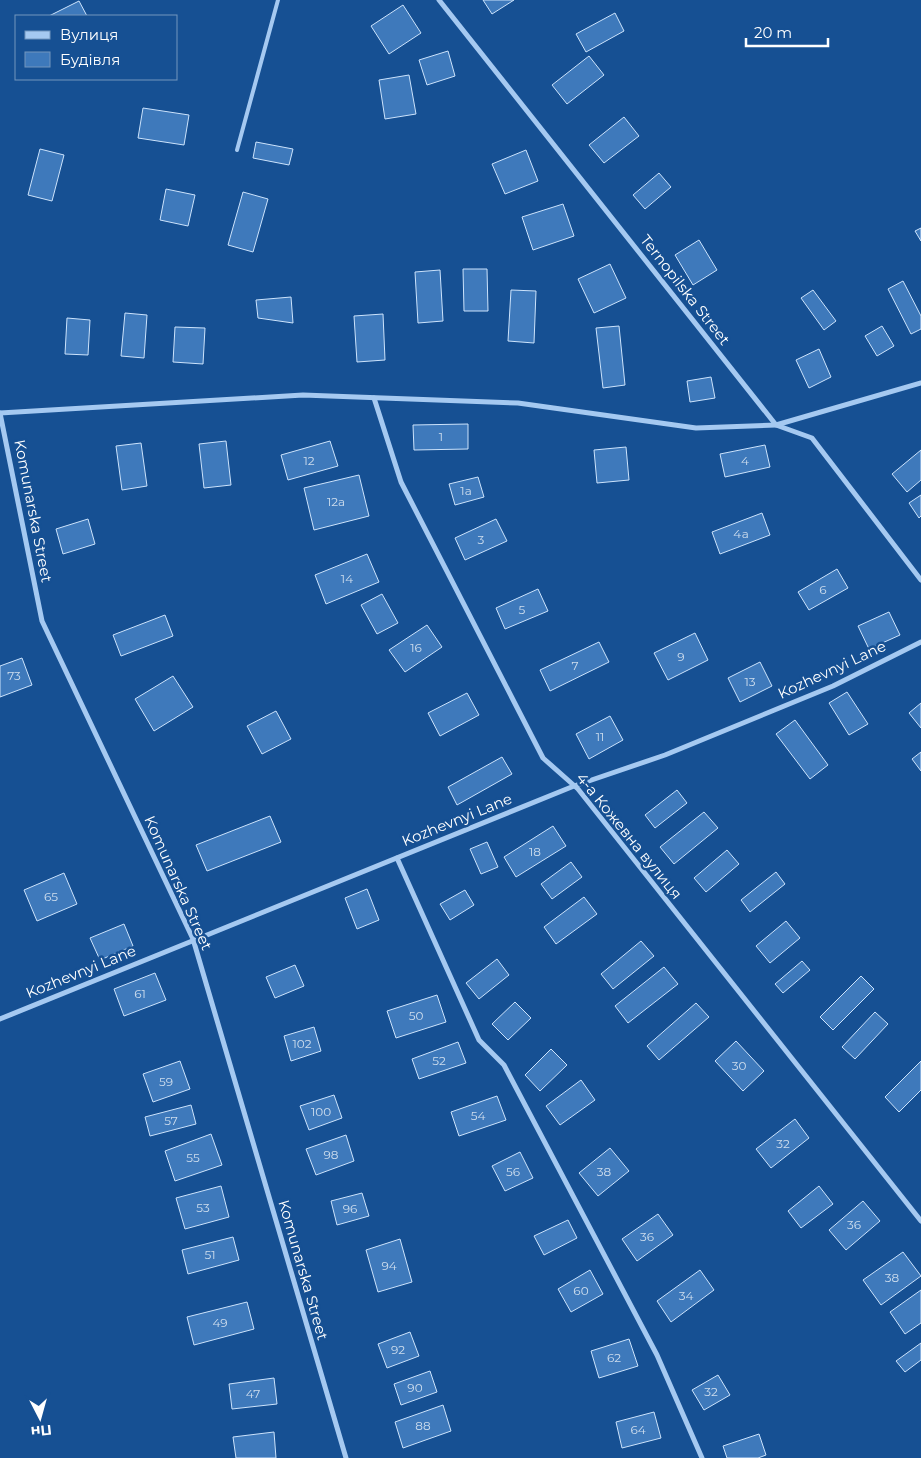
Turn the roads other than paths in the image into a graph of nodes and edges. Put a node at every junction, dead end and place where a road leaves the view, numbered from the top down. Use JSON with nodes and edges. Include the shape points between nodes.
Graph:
{"nodes":[{"id":1,"x":278,"y":0,"type":"edge"},
{"id":2,"x":439,"y":0,"type":"edge"},
{"id":3,"x":237,"y":150,"type":"dead end"},
{"id":4,"x":921,"y":382,"type":"edge"},
{"id":5,"x":374,"y":398,"type":"junction"},
{"id":6,"x":0,"y":413,"type":"edge"},
{"id":7,"x":776,"y":425,"type":"junction"},
{"id":8,"x":921,"y":580,"type":"edge"},
{"id":9,"x":921,"y":642,"type":"edge"},
{"id":10,"x":574,"y":786,"type":"junction"},
{"id":11,"x":397,"y":858,"type":"junction"},
{"id":12,"x":193,"y":940,"type":"junction"},
{"id":13,"x":0,"y":1019,"type":"edge"},
{"id":14,"x":921,"y":1221,"type":"edge"},
{"id":15,"x":346,"y":1458,"type":"edge"},
{"id":16,"x":702,"y":1458,"type":"edge"}],
"edges":[{"from":1,"to":3,"type":"lane"},
{"from":2,"to":7,"type":"street","name":"Ternopilska Street"},
{"from":4,"to":7,"type":"street"},
{"from":5,"to":6,"type":"street","via":[[303,396]]},
{"from":5,"to":7,"type":"street","via":[[518,403],[696,428]]},
{"from":5,"to":10,"type":"street","name":"4-а Кожевна вулиця","via":[[402,482],[543,758]]},
{"from":6,"to":12,"type":"street","name":"Komunarska Street","via":[[42,621]]},
{"from":7,"to":8,"type":"street","via":[[812,438]]},
{"from":9,"to":10,"type":"street","name":"Kozhevnyi Lane","via":[[833,686],[665,755]]},
{"from":10,"to":11,"type":"street","name":"Kozhevnyi Lane"},
{"from":10,"to":14,"type":"street","name":"4-а Кожевна вулиця"},
{"from":11,"to":12,"type":"street","name":"Kozhevnyi Lane"},
{"from":11,"to":16,"type":"street","via":[[479,1040],[504,1065],[657,1355]]},
{"from":12,"to":13,"type":"street","name":"Kozhevnyi Lane"},
{"from":12,"to":15,"type":"street","name":"Komunarska Street"}]}
